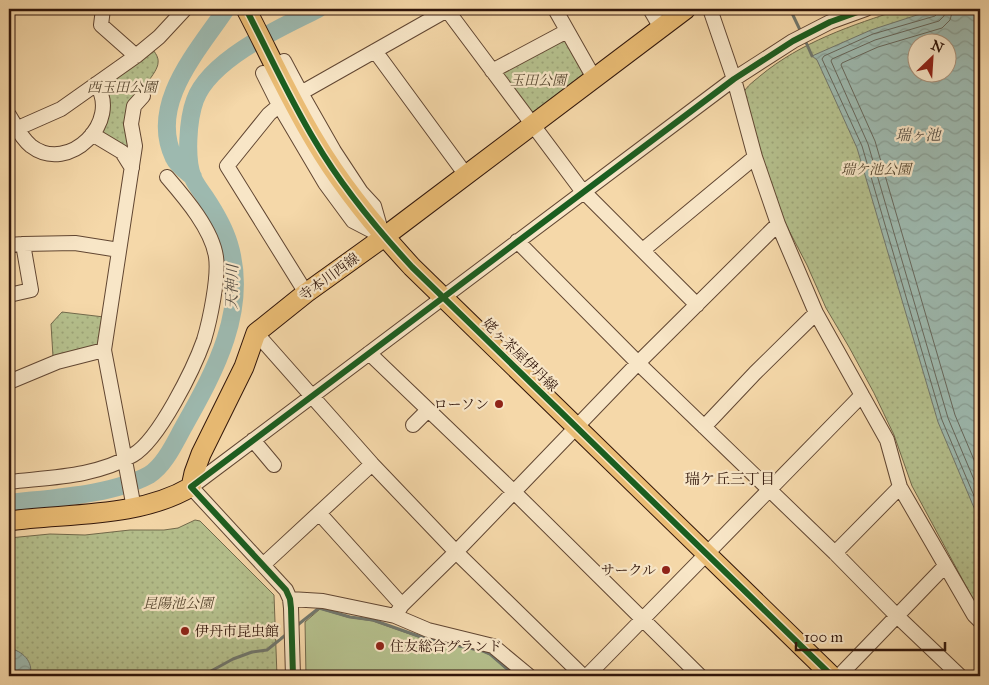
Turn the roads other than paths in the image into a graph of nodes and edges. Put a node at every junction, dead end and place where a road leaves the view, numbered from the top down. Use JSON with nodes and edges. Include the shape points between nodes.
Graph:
{"nodes":[{"id":1,"x":103,"y":9,"type":"edge"},
{"id":2,"x":185,"y":9,"type":"edge"},
{"id":3,"x":246,"y":9,"type":"edge"},
{"id":4,"x":555,"y":9,"type":"edge"},
{"id":5,"x":650,"y":9,"type":"edge"},
{"id":6,"x":686,"y":9,"type":"edge"},
{"id":7,"x":710,"y":9,"type":"edge"},
{"id":8,"x":866,"y":9,"type":"edge"},
{"id":9,"x":448,"y":10,"type":"edge"},
{"id":10,"x":661,"y":28,"type":"junction"},
{"id":11,"x":568,"y":31,"type":"junction"},
{"id":12,"x":375,"y":51,"type":"junction"},
{"id":13,"x":136,"y":56,"type":"junction"},
{"id":14,"x":284,"y":61,"type":"dead end"},
{"id":15,"x":492,"y":71,"type":"junction"},
{"id":16,"x":263,"y":73,"type":"dead end"},
{"id":17,"x":594,"y":78,"type":"junction"},
{"id":18,"x":734,"y":80,"type":"junction"},
{"id":19,"x":96,"y":84,"type":"junction"},
{"id":20,"x":300,"y":94,"type":"junction"},
{"id":21,"x":143,"y":96,"type":"dead end"},
{"id":22,"x":281,"y":104,"type":"junction"},
{"id":23,"x":9,"y":115,"type":"edge"},
{"id":24,"x":533,"y":124,"type":"junction"},
{"id":25,"x":13,"y":131,"type":"edge"},
{"id":26,"x":92,"y":134,"type":"junction"},
{"id":27,"x":756,"y":157,"type":"junction"},
{"id":28,"x":132,"y":168,"type":"junction"},
{"id":29,"x":466,"y":175,"type":"junction"},
{"id":30,"x":167,"y":177,"type":"dead end"},
{"id":31,"x":584,"y":192,"type":"junction"},
{"id":32,"x":778,"y":224,"type":"junction"},
{"id":33,"x":384,"y":237,"type":"junction"},
{"id":34,"x":517,"y":241,"type":"junction"},
{"id":35,"x":16,"y":244,"type":"edge"},
{"id":36,"x":119,"y":250,"type":"junction"},
{"id":37,"x":642,"y":250,"type":"junction"},
{"id":38,"x":306,"y":293,"type":"junction"},
{"id":39,"x":9,"y":295,"type":"edge"},
{"id":40,"x":444,"y":298,"type":"junction"},
{"id":41,"x":697,"y":305,"type":"junction"},
{"id":42,"x":816,"y":313,"type":"junction"},
{"id":43,"x":256,"y":333,"type":"junction"},
{"id":44,"x":104,"y":350,"type":"junction"},
{"id":45,"x":369,"y":353,"type":"junction"},
{"id":46,"x":638,"y":363,"type":"junction"},
{"id":47,"x":9,"y":382,"type":"edge"},
{"id":48,"x":862,"y":395,"type":"junction"},
{"id":49,"x":313,"y":396,"type":"junction"},
{"id":50,"x":428,"y":410,"type":"junction"},
{"id":51,"x":413,"y":425,"type":"dead end"},
{"id":52,"x":704,"y":427,"type":"junction"},
{"id":53,"x":576,"y":428,"type":"junction"},
{"id":54,"x":253,"y":440,"type":"junction"},
{"id":55,"x":126,"y":462,"type":"junction"},
{"id":56,"x":274,"y":464,"type":"dead end"},
{"id":57,"x":372,"y":464,"type":"junction"},
{"id":58,"x":9,"y":482,"type":"edge"},
{"id":59,"x":191,"y":486,"type":"junction"},
{"id":60,"x":900,"y":487,"type":"junction"},
{"id":61,"x":769,"y":490,"type":"junction"},
{"id":62,"x":514,"y":492,"type":"junction"},
{"id":63,"x":133,"y":502,"type":"junction"},
{"id":64,"x":319,"y":513,"type":"junction"},
{"id":65,"x":9,"y":522,"type":"edge"},
{"id":66,"x":456,"y":552,"type":"junction"},
{"id":67,"x":707,"y":553,"type":"junction"},
{"id":68,"x":835,"y":553,"type":"junction"},
{"id":69,"x":264,"y":564,"type":"junction"},
{"id":70,"x":945,"y":566,"type":"junction"},
{"id":71,"x":290,"y":599,"type":"junction"},
{"id":72,"x":398,"y":610,"type":"junction"},
{"id":73,"x":896,"y":616,"type":"junction"},
{"id":74,"x":642,"y":620,"type":"junction"},
{"id":75,"x":980,"y":621,"type":"edge"},
{"id":76,"x":293,"y":676,"type":"edge"},
{"id":77,"x":530,"y":676,"type":"edge"},
{"id":78,"x":583,"y":676,"type":"edge"},
{"id":79,"x":587,"y":676,"type":"edge"},
{"id":80,"x":700,"y":676,"type":"edge"},
{"id":81,"x":832,"y":676,"type":"edge"},
{"id":82,"x":839,"y":676,"type":"edge"},
{"id":83,"x":960,"y":676,"type":"edge"}],
"edges":[{"from":1,"to":13,"type":"street","via":[[100,25]]},
{"from":2,"to":13,"type":"street","via":[[160,37]]},
{"from":3,"to":33,"type":"main road","name":"姥ヶ茶屋伊丹線","via":[[328,162]]},
{"from":4,"to":11,"type":"street"},
{"from":5,"to":10,"type":"street"},
{"from":6,"to":10,"type":"main road","name":"寺本川西線"},
{"from":7,"to":18,"type":"street"},
{"from":8,"to":18,"type":"street","via":[[830,22],[793,41]]},
{"from":9,"to":12,"type":"street"},
{"from":9,"to":15,"type":"street"},
{"from":10,"to":17,"type":"main road","name":"寺本川西線"},
{"from":11,"to":15,"type":"street"},
{"from":11,"to":17,"type":"street"},
{"from":12,"to":20,"type":"street"},
{"from":12,"to":29,"type":"street"},
{"from":13,"to":19,"type":"street"},
{"from":14,"to":20,"type":"street"},
{"from":15,"to":24,"type":"street"},
{"from":16,"to":22,"type":"street"},
{"from":17,"to":24,"type":"main road","name":"寺本川西線"},
{"from":18,"to":27,"type":"street"},
{"from":18,"to":31,"type":"street"},
{"from":19,"to":25,"type":"street","via":[[61,109]]},
{"from":19,"to":26,"type":"street","via":[[101,94],[102,112],[99,126]]},
{"from":20,"to":33,"type":"street","via":[[361,192],[374,206]]},
{"from":21,"to":28,"type":"street","via":[[134,106],[131,124],[135,146]]},
{"from":22,"to":33,"type":"street","via":[[320,175],[353,221]]},
{"from":22,"to":38,"type":"street","via":[[227,166]]},
{"from":23,"to":25,"type":"street"},
{"from":24,"to":29,"type":"main road","name":"寺本川西線"},
{"from":24,"to":31,"type":"street"},
{"from":25,"to":26,"type":"street","via":[[45,154],[69,153]]},
{"from":26,"to":28,"type":"street","via":[[122,152]]},
{"from":27,"to":32,"type":"street"},
{"from":27,"to":37,"type":"street"},
{"from":28,"to":36,"type":"street"},
{"from":29,"to":33,"type":"main road","name":"寺本川西線"},
{"from":30,"to":55,"type":"street","via":[[204,227],[216,256],[215,282],[204,339],[189,374],[149,442]]},
{"from":31,"to":34,"type":"street"},
{"from":31,"to":37,"type":"street"},
{"from":32,"to":41,"type":"street"},
{"from":32,"to":42,"type":"street"},
{"from":33,"to":38,"type":"main road","name":"寺本川西線"},
{"from":33,"to":40,"type":"main road","name":"姥ヶ茶屋伊丹線"},
{"from":34,"to":40,"type":"street"},
{"from":34,"to":46,"type":"street"},
{"from":35,"to":36,"type":"street","via":[[76,243]]},
{"from":35,"to":39,"type":"street","via":[[31,290]]},
{"from":36,"to":44,"type":"street"},
{"from":37,"to":41,"type":"street"},
{"from":38,"to":43,"type":"main road","name":"寺本川西線"},
{"from":40,"to":45,"type":"street"},
{"from":40,"to":53,"type":"main road","name":"姥ヶ茶屋伊丹線"},
{"from":41,"to":46,"type":"street"},
{"from":42,"to":48,"type":"street"},
{"from":42,"to":52,"type":"street"},
{"from":43,"to":49,"type":"street"},
{"from":43,"to":59,"type":"main road","via":[[244,367],[201,454]]},
{"from":44,"to":47,"type":"street","via":[[57,362]]},
{"from":44,"to":55,"type":"street"},
{"from":45,"to":49,"type":"street"},
{"from":45,"to":50,"type":"street"},
{"from":46,"to":52,"type":"street"},
{"from":46,"to":53,"type":"street"},
{"from":48,"to":60,"type":"street","via":[[887,440]]},
{"from":48,"to":61,"type":"street"},
{"from":49,"to":54,"type":"street"},
{"from":49,"to":57,"type":"street"},
{"from":50,"to":51,"type":"street"},
{"from":50,"to":62,"type":"street"},
{"from":52,"to":61,"type":"street"},
{"from":53,"to":62,"type":"street"},
{"from":53,"to":67,"type":"main road","name":"姥ヶ茶屋伊丹線"},
{"from":54,"to":56,"type":"street"},
{"from":54,"to":59,"type":"street"},
{"from":55,"to":58,"type":"street","via":[[74,476]]},
{"from":55,"to":63,"type":"street"},
{"from":57,"to":64,"type":"street"},
{"from":57,"to":66,"type":"street"},
{"from":59,"to":63,"type":"main road","via":[[163,500]]},
{"from":59,"to":69,"type":"street"},
{"from":60,"to":68,"type":"street"},
{"from":60,"to":70,"type":"street"},
{"from":61,"to":67,"type":"street"},
{"from":61,"to":68,"type":"street"},
{"from":62,"to":66,"type":"street"},
{"from":62,"to":74,"type":"street"},
{"from":63,"to":65,"type":"main road"},
{"from":64,"to":69,"type":"street"},
{"from":64,"to":72,"type":"street"},
{"from":66,"to":72,"type":"street"},
{"from":66,"to":78,"type":"street"},
{"from":67,"to":74,"type":"street"},
{"from":67,"to":81,"type":"main road","name":"姥ヶ茶屋伊丹線"},
{"from":68,"to":73,"type":"street"},
{"from":69,"to":71,"type":"street"},
{"from":70,"to":73,"type":"street"},
{"from":70,"to":75,"type":"street"},
{"from":71,"to":72,"type":"street"},
{"from":71,"to":76,"type":"street"},
{"from":72,"to":77,"type":"street","via":[[428,630],[493,646]]},
{"from":73,"to":82,"type":"street"},
{"from":73,"to":83,"type":"street"},
{"from":74,"to":79,"type":"street"},
{"from":74,"to":80,"type":"street"}]}
